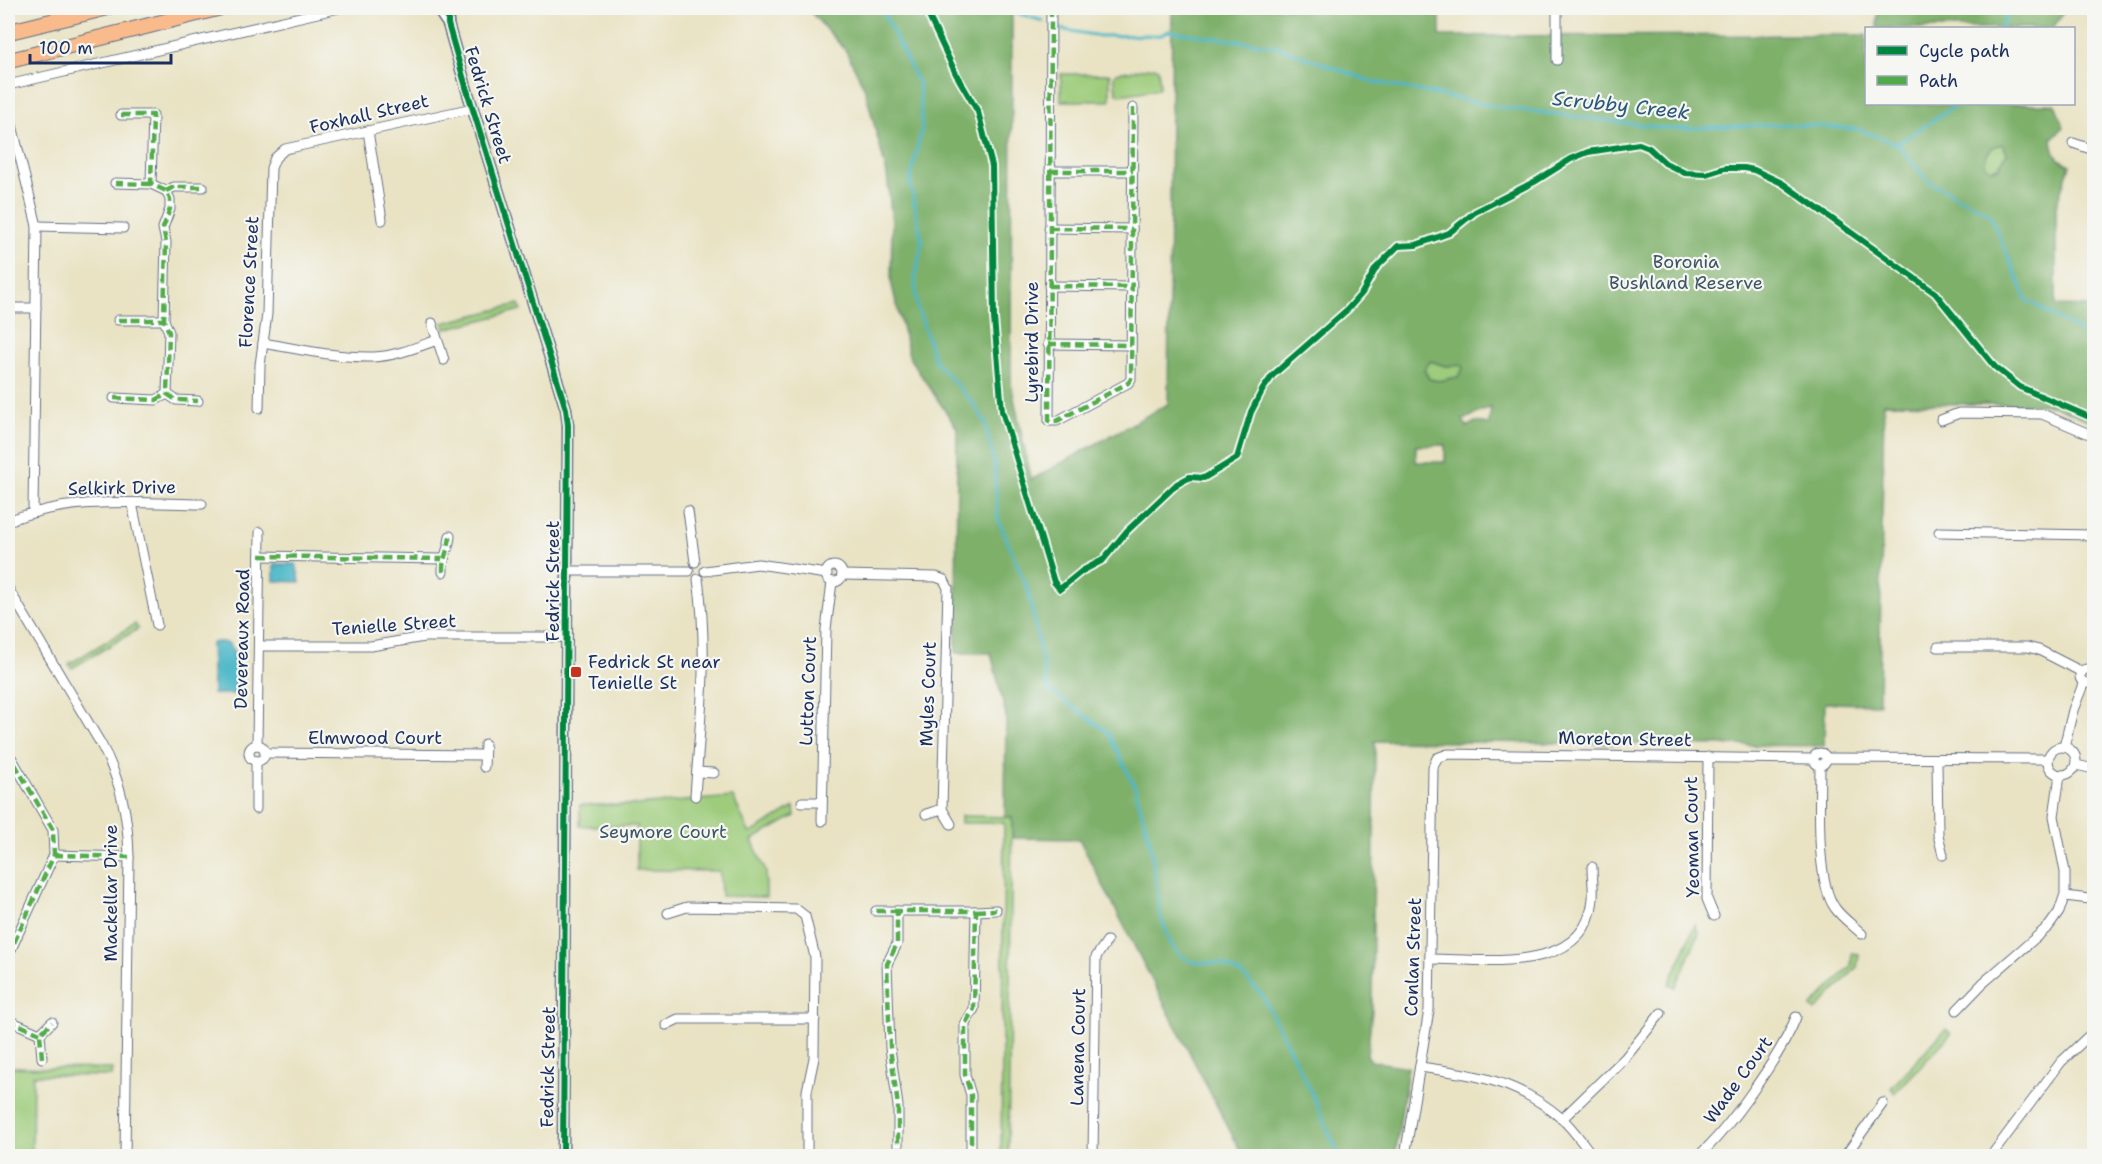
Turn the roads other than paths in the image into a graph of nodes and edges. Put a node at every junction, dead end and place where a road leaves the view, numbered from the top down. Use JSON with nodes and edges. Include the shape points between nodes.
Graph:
{"nodes":[{"id":1,"x":106,"y":8,"type":"edge"},
{"id":2,"x":219,"y":8,"type":"edge"},
{"id":3,"x":339,"y":8,"type":"edge"},
{"id":4,"x":437,"y":8,"type":"edge"},
{"id":5,"x":448,"y":8,"type":"edge"},
{"id":6,"x":1051,"y":8,"type":"edge"},
{"id":7,"x":1557,"y":8,"type":"edge"},
{"id":8,"x":448,"y":24,"type":"junction"},
{"id":9,"x":8,"y":32,"type":"edge"},
{"id":10,"x":8,"y":60,"type":"edge"},
{"id":11,"x":1557,"y":60,"type":"dead end"},
{"id":12,"x":8,"y":85,"type":"edge"},
{"id":13,"x":473,"y":108,"type":"junction"},
{"id":14,"x":1133,"y":108,"type":"dead end"},
{"id":15,"x":8,"y":109,"type":"edge"},
{"id":16,"x":121,"y":115,"type":"dead end"},
{"id":17,"x":368,"y":131,"type":"junction"},
{"id":18,"x":2073,"y":143,"type":"dead end"},
{"id":19,"x":2094,"y":150,"type":"edge"},
{"id":20,"x":275,"y":158,"type":"joint"},
{"id":21,"x":1050,"y":171,"type":"junction"},
{"id":22,"x":1133,"y":171,"type":"junction"},
{"id":23,"x":115,"y":183,"type":"dead end"},
{"id":24,"x":151,"y":183,"type":"junction"},
{"id":25,"x":203,"y":187,"type":"dead end"},
{"id":26,"x":166,"y":191,"type":"junction"},
{"id":27,"x":382,"y":220,"type":"dead end"},
{"id":28,"x":37,"y":226,"type":"junction"},
{"id":29,"x":123,"y":228,"type":"dead end"},
{"id":30,"x":1049,"y":228,"type":"junction"},
{"id":31,"x":1132,"y":229,"type":"junction"},
{"id":32,"x":1049,"y":286,"type":"junction"},
{"id":33,"x":1132,"y":287,"type":"junction"},
{"id":34,"x":8,"y":308,"type":"edge"},
{"id":35,"x":36,"y":308,"type":"junction"},
{"id":36,"x":118,"y":320,"type":"dead end"},
{"id":37,"x":164,"y":320,"type":"junction"},
{"id":38,"x":432,"y":323,"type":"dead end"},
{"id":39,"x":437,"y":340,"type":"junction"},
{"id":40,"x":263,"y":343,"type":"junction"},
{"id":41,"x":1048,"y":344,"type":"junction"},
{"id":42,"x":1131,"y":345,"type":"junction"},
{"id":43,"x":444,"y":360,"type":"dead end"},
{"id":44,"x":167,"y":394,"type":"junction"},
{"id":45,"x":114,"y":398,"type":"dead end"},
{"id":46,"x":198,"y":401,"type":"dead end"},
{"id":47,"x":259,"y":408,"type":"dead end"},
{"id":48,"x":1941,"y":420,"type":"dead end"},
{"id":49,"x":2094,"y":436,"type":"edge"},
{"id":50,"x":132,"y":503,"type":"junction"},
{"id":51,"x":202,"y":504,"type":"dead end"},
{"id":52,"x":33,"y":511,"type":"junction"},
{"id":53,"x":688,"y":511,"type":"dead end"},
{"id":54,"x":8,"y":521,"type":"edge"},
{"id":55,"x":260,"y":532,"type":"dead end"},
{"id":56,"x":1939,"y":532,"type":"dead end"},
{"id":57,"x":2094,"y":535,"type":"edge"},
{"id":58,"x":450,"y":536,"type":"dead end"},
{"id":59,"x":260,"y":556,"type":"junction"},
{"id":60,"x":442,"y":559,"type":"junction"},
{"id":61,"x":695,"y":562,"type":"junction"},
{"id":62,"x":568,"y":571,"type":"junction"},
{"id":63,"x":689,"y":571,"type":"junction"},
{"id":64,"x":705,"y":571,"type":"junction"},
{"id":65,"x":443,"y":572,"type":"dead end"},
{"id":66,"x":842,"y":575,"type":"junction"},
{"id":67,"x":829,"y":578,"type":"junction"},
{"id":68,"x":698,"y":579,"type":"junction"},
{"id":69,"x":8,"y":588,"type":"edge"},
{"id":70,"x":157,"y":625,"type":"dead end"},
{"id":71,"x":567,"y":637,"type":"junction"},
{"id":72,"x":259,"y":646,"type":"junction"},
{"id":73,"x":1938,"y":647,"type":"dead end"},
{"id":74,"x":2088,"y":672,"type":"edge"},
{"id":75,"x":484,"y":744,"type":"dead end"},
{"id":76,"x":257,"y":745,"type":"junction"},
{"id":77,"x":2064,"y":747,"type":"junction"},
{"id":78,"x":265,"y":753,"type":"junction"},
{"id":79,"x":8,"y":755,"type":"edge"},
{"id":80,"x":484,"y":755,"type":"junction"},
{"id":81,"x":1708,"y":757,"type":"junction"},
{"id":82,"x":1437,"y":758,"type":"joint"},
{"id":83,"x":1937,"y":759,"type":"junction"},
{"id":84,"x":2048,"y":759,"type":"junction"},
{"id":85,"x":256,"y":761,"type":"junction"},
{"id":86,"x":1820,"y":761,"type":"junction"},
{"id":87,"x":2076,"y":765,"type":"junction"},
{"id":88,"x":484,"y":767,"type":"dead end"},
{"id":89,"x":2094,"y":769,"type":"edge"},
{"id":90,"x":696,"y":772,"type":"junction"},
{"id":91,"x":714,"y":773,"type":"dead end"},
{"id":92,"x":2060,"y":776,"type":"junction"},
{"id":93,"x":695,"y":796,"type":"dead end"},
{"id":94,"x":802,"y":802,"type":"dead end"},
{"id":95,"x":821,"y":802,"type":"junction"},
{"id":96,"x":256,"y":809,"type":"dead end"},
{"id":97,"x":942,"y":809,"type":"junction"},
{"id":98,"x":926,"y":814,"type":"dead end"},
{"id":99,"x":822,"y":821,"type":"dead end"},
{"id":100,"x":951,"y":824,"type":"dead end"},
{"id":101,"x":54,"y":855,"type":"junction"},
{"id":102,"x":1942,"y":855,"type":"dead end"},
{"id":103,"x":129,"y":857,"type":"junction"},
{"id":104,"x":1592,"y":867,"type":"dead end"},
{"id":105,"x":2065,"y":896,"type":"junction"},
{"id":106,"x":2090,"y":899,"type":"dead end"},
{"id":107,"x":996,"y":910,"type":"dead end"},
{"id":108,"x":876,"y":911,"type":"dead end"},
{"id":109,"x":897,"y":911,"type":"junction"},
{"id":110,"x":976,"y":911,"type":"junction"},
{"id":111,"x":669,"y":913,"type":"dead end"},
{"id":112,"x":1714,"y":916,"type":"dead end"},
{"id":113,"x":1862,"y":934,"type":"dead end"},
{"id":114,"x":1107,"y":941,"type":"dead end"},
{"id":115,"x":8,"y":956,"type":"edge"},
{"id":116,"x":1430,"y":959,"type":"junction"},
{"id":117,"x":1957,"y":1010,"type":"dead end"},
{"id":118,"x":1661,"y":1013,"type":"dead end"},
{"id":119,"x":1796,"y":1017,"type":"dead end"},
{"id":120,"x":815,"y":1019,"type":"junction"},
{"id":121,"x":8,"y":1020,"type":"edge"},
{"id":122,"x":52,"y":1022,"type":"dead end"},
{"id":123,"x":666,"y":1025,"type":"dead end"},
{"id":124,"x":2094,"y":1031,"type":"edge"},
{"id":125,"x":40,"y":1034,"type":"junction"},
{"id":126,"x":42,"y":1058,"type":"dead end"},
{"id":127,"x":1420,"y":1067,"type":"junction"},
{"id":128,"x":1883,"y":1103,"type":"dead end"},
{"id":129,"x":1562,"y":1119,"type":"junction"},
{"id":130,"x":124,"y":1156,"type":"edge"},
{"id":131,"x":562,"y":1156,"type":"edge"},
{"id":132,"x":807,"y":1156,"type":"edge"},
{"id":133,"x":898,"y":1156,"type":"edge"},
{"id":134,"x":971,"y":1156,"type":"edge"},
{"id":135,"x":1093,"y":1156,"type":"edge"},
{"id":136,"x":1406,"y":1156,"type":"edge"},
{"id":137,"x":1593,"y":1156,"type":"edge"},
{"id":138,"x":1698,"y":1156,"type":"edge"},
{"id":139,"x":1845,"y":1156,"type":"edge"},
{"id":140,"x":1991,"y":1156,"type":"edge"}],
"edges":[{"from":1,"to":9,"type":"highway"},
{"from":2,"to":10,"type":"highway"},
{"from":3,"to":12,"type":"street"},
{"from":4,"to":8,"type":"street","name":"Fedrick Street"},
{"from":5,"to":8,"type":"street","name":"Fedrick Street"},
{"from":6,"to":21,"type":"street","name":"Lyrebird Drive"},
{"from":7,"to":11,"type":"street"},
{"from":8,"to":13,"type":"street","name":"Fedrick Street"},
{"from":13,"to":17,"type":"street","name":"Foxhall Street"},
{"from":13,"to":62,"type":"street","name":"Fedrick Street","via":[[567,410]]},
{"from":14,"to":22,"type":"street","name":"Lyrebird Drive"},
{"from":15,"to":28,"type":"street"},
{"from":16,"to":24,"type":"street","via":[[153,115]]},
{"from":17,"to":20,"type":"street","name":"Foxhall Street","via":[[285,149]]},
{"from":17,"to":27,"type":"street"},
{"from":18,"to":19,"type":"street"},
{"from":20,"to":40,"type":"street","name":"Florence Street","via":[[271,168]]},
{"from":21,"to":22,"type":"street"},
{"from":21,"to":30,"type":"street","name":"Lyrebird Drive"},
{"from":22,"to":31,"type":"street","name":"Lyrebird Drive"},
{"from":23,"to":24,"type":"street"},
{"from":24,"to":26,"type":"street"},
{"from":25,"to":26,"type":"street"},
{"from":26,"to":37,"type":"street","via":[[170,209],[163,228]]},
{"from":28,"to":29,"type":"street"},
{"from":28,"to":35,"type":"street"},
{"from":30,"to":31,"type":"street"},
{"from":30,"to":32,"type":"street","name":"Lyrebird Drive"},
{"from":31,"to":33,"type":"street","name":"Lyrebird Drive"},
{"from":32,"to":33,"type":"street"},
{"from":32,"to":41,"type":"street","name":"Lyrebird Drive"},
{"from":33,"to":42,"type":"street","name":"Lyrebird Drive"},
{"from":34,"to":35,"type":"street"},
{"from":35,"to":52,"type":"street"},
{"from":36,"to":37,"type":"street"},
{"from":37,"to":44,"type":"street","via":[[169,332]]},
{"from":38,"to":39,"type":"street"},
{"from":39,"to":40,"type":"street","via":[[376,357]]},
{"from":39,"to":43,"type":"street"},
{"from":40,"to":47,"type":"street","name":"Florence Street"},
{"from":41,"to":42,"type":"street"},
{"from":41,"to":42,"type":"street","name":"Lyrebird Drive","via":[[1048,415],[1053,422],[1130,381]]},
{"from":44,"to":45,"type":"street","via":[[156,399]]},
{"from":44,"to":46,"type":"street","via":[[176,400]]},
{"from":48,"to":49,"type":"street","via":[[1959,413],[2042,414]]},
{"from":50,"to":51,"type":"street","name":"Selkirk Drive"},
{"from":50,"to":52,"type":"street","name":"Selkirk Drive","via":[[64,504]]},
{"from":50,"to":70,"type":"street"},
{"from":52,"to":54,"type":"street","name":"Selkirk Drive"},
{"from":53,"to":61,"type":"street"},
{"from":55,"to":59,"type":"street","name":"Devereaux Road"},
{"from":56,"to":57,"type":"street"},
{"from":58,"to":60,"type":"street","via":[[449,549]]},
{"from":59,"to":60,"type":"street"},
{"from":59,"to":72,"type":"street","name":"Devereaux Road"},
{"from":60,"to":65,"type":"street"},
{"from":61,"to":63,"type":"street"},
{"from":61,"to":64,"type":"street","via":[[703,564]]},
{"from":62,"to":63,"type":"street"},
{"from":62,"to":71,"type":"street","name":"Fedrick Street"},
{"from":63,"to":68,"type":"street"},
{"from":64,"to":67,"type":"street","via":[[758,564]]},
{"from":64,"to":68,"type":"street"},
{"from":66,"to":67,"type":"street","via":[[839,581]]},
{"from":66,"to":67,"type":"street","via":[[836,567],[830,568]]},
{"from":66,"to":97,"type":"street","name":"Myles Court","via":[[936,578],[944,580],[948,588]]},
{"from":67,"to":95,"type":"street","name":"Lutton Court"},
{"from":68,"to":90,"type":"street","via":[[705,663]]},
{"from":69,"to":103,"type":"street","name":"Mackellar Drive","via":[[113,766],[128,821]]},
{"from":71,"to":72,"type":"street","name":"Tenielle Street","via":[[424,637],[371,646]]},
{"from":71,"to":131,"type":"street","name":"Fedrick Street"},
{"from":72,"to":76,"type":"street","name":"Devereaux Road"},
{"from":73,"to":74,"type":"street","via":[[2027,647]]},
{"from":74,"to":77,"type":"street"},
{"from":75,"to":80,"type":"street"},
{"from":76,"to":78,"type":"street"},
{"from":76,"to":85,"type":"street","via":[[249,753]]},
{"from":77,"to":84,"type":"street","via":[[2052,751]]},
{"from":77,"to":87,"type":"street","via":[[2075,755]]},
{"from":78,"to":80,"type":"street","name":"Elmwood Court"},
{"from":78,"to":85,"type":"street"},
{"from":79,"to":101,"type":"street","via":[[53,830]]},
{"from":80,"to":88,"type":"street"},
{"from":81,"to":82,"type":"street","name":"Moreton Street","via":[[1448,754]]},
{"from":81,"to":86,"type":"street","name":"Moreton Street"},
{"from":81,"to":112,"type":"street","name":"Yeoman Court","via":[[1707,898]]},
{"from":82,"to":116,"type":"street","name":"Conlan Street","via":[[1433,768]]},
{"from":83,"to":84,"type":"street","name":"Moreton Street"},
{"from":83,"to":86,"type":"street","name":"Moreton Street"},
{"from":83,"to":102,"type":"street"},
{"from":84,"to":92,"type":"street","via":[[2052,772]]},
{"from":85,"to":96,"type":"street"},
{"from":86,"to":113,"type":"street","via":[[1820,834],[1825,882],[1835,908]]},
{"from":87,"to":89,"type":"street"},
{"from":87,"to":92,"type":"street","via":[[2072,772]]},
{"from":90,"to":91,"type":"street"},
{"from":90,"to":93,"type":"street"},
{"from":92,"to":105,"type":"street","via":[[2054,816],[2065,872]]},
{"from":94,"to":95,"type":"street"},
{"from":95,"to":99,"type":"street","name":"Lutton Court"},
{"from":97,"to":98,"type":"street"},
{"from":97,"to":100,"type":"street"},
{"from":101,"to":103,"type":"street"},
{"from":101,"to":115,"type":"street"},
{"from":103,"to":130,"type":"street","name":"Mackellar Drive"},
{"from":104,"to":116,"type":"street","via":[[1593,900],[1586,923],[1571,943],[1551,955],[1530,959]]},
{"from":105,"to":106,"type":"street"},
{"from":105,"to":117,"type":"street","via":[[2049,926]]},
{"from":107,"to":110,"type":"street"},
{"from":108,"to":109,"type":"street"},
{"from":109,"to":110,"type":"street"},
{"from":109,"to":133,"type":"street","via":[[897,944],[887,964],[887,975]]},
{"from":110,"to":134,"type":"street","via":[[974,1009],[965,1024],[964,1075],[972,1095]]},
{"from":111,"to":120,"type":"street","via":[[687,907],[796,909],[805,916],[816,957]]},
{"from":114,"to":135,"type":"street","name":"Lanena Court","via":[[1096,957]]},
{"from":116,"to":127,"type":"street","name":"Conlan Street","via":[[1429,1010]]},
{"from":118,"to":129,"type":"street","via":[[1625,1058]]},
{"from":119,"to":138,"type":"street","name":"Wade Court","via":[[1788,1040]]},
{"from":120,"to":123,"type":"street","via":[[678,1019]]},
{"from":120,"to":132,"type":"street","via":[[814,1058],[807,1091]]},
{"from":121,"to":125,"type":"street"},
{"from":122,"to":125,"type":"street"},
{"from":124,"to":140,"type":"street","via":[[2061,1062]]},
{"from":125,"to":126,"type":"street"},
{"from":127,"to":129,"type":"street","via":[[1485,1077],[1513,1086]]},
{"from":127,"to":136,"type":"street","name":"Conlan Street"},
{"from":128,"to":139,"type":"street"},
{"from":129,"to":137,"type":"street"}]}
